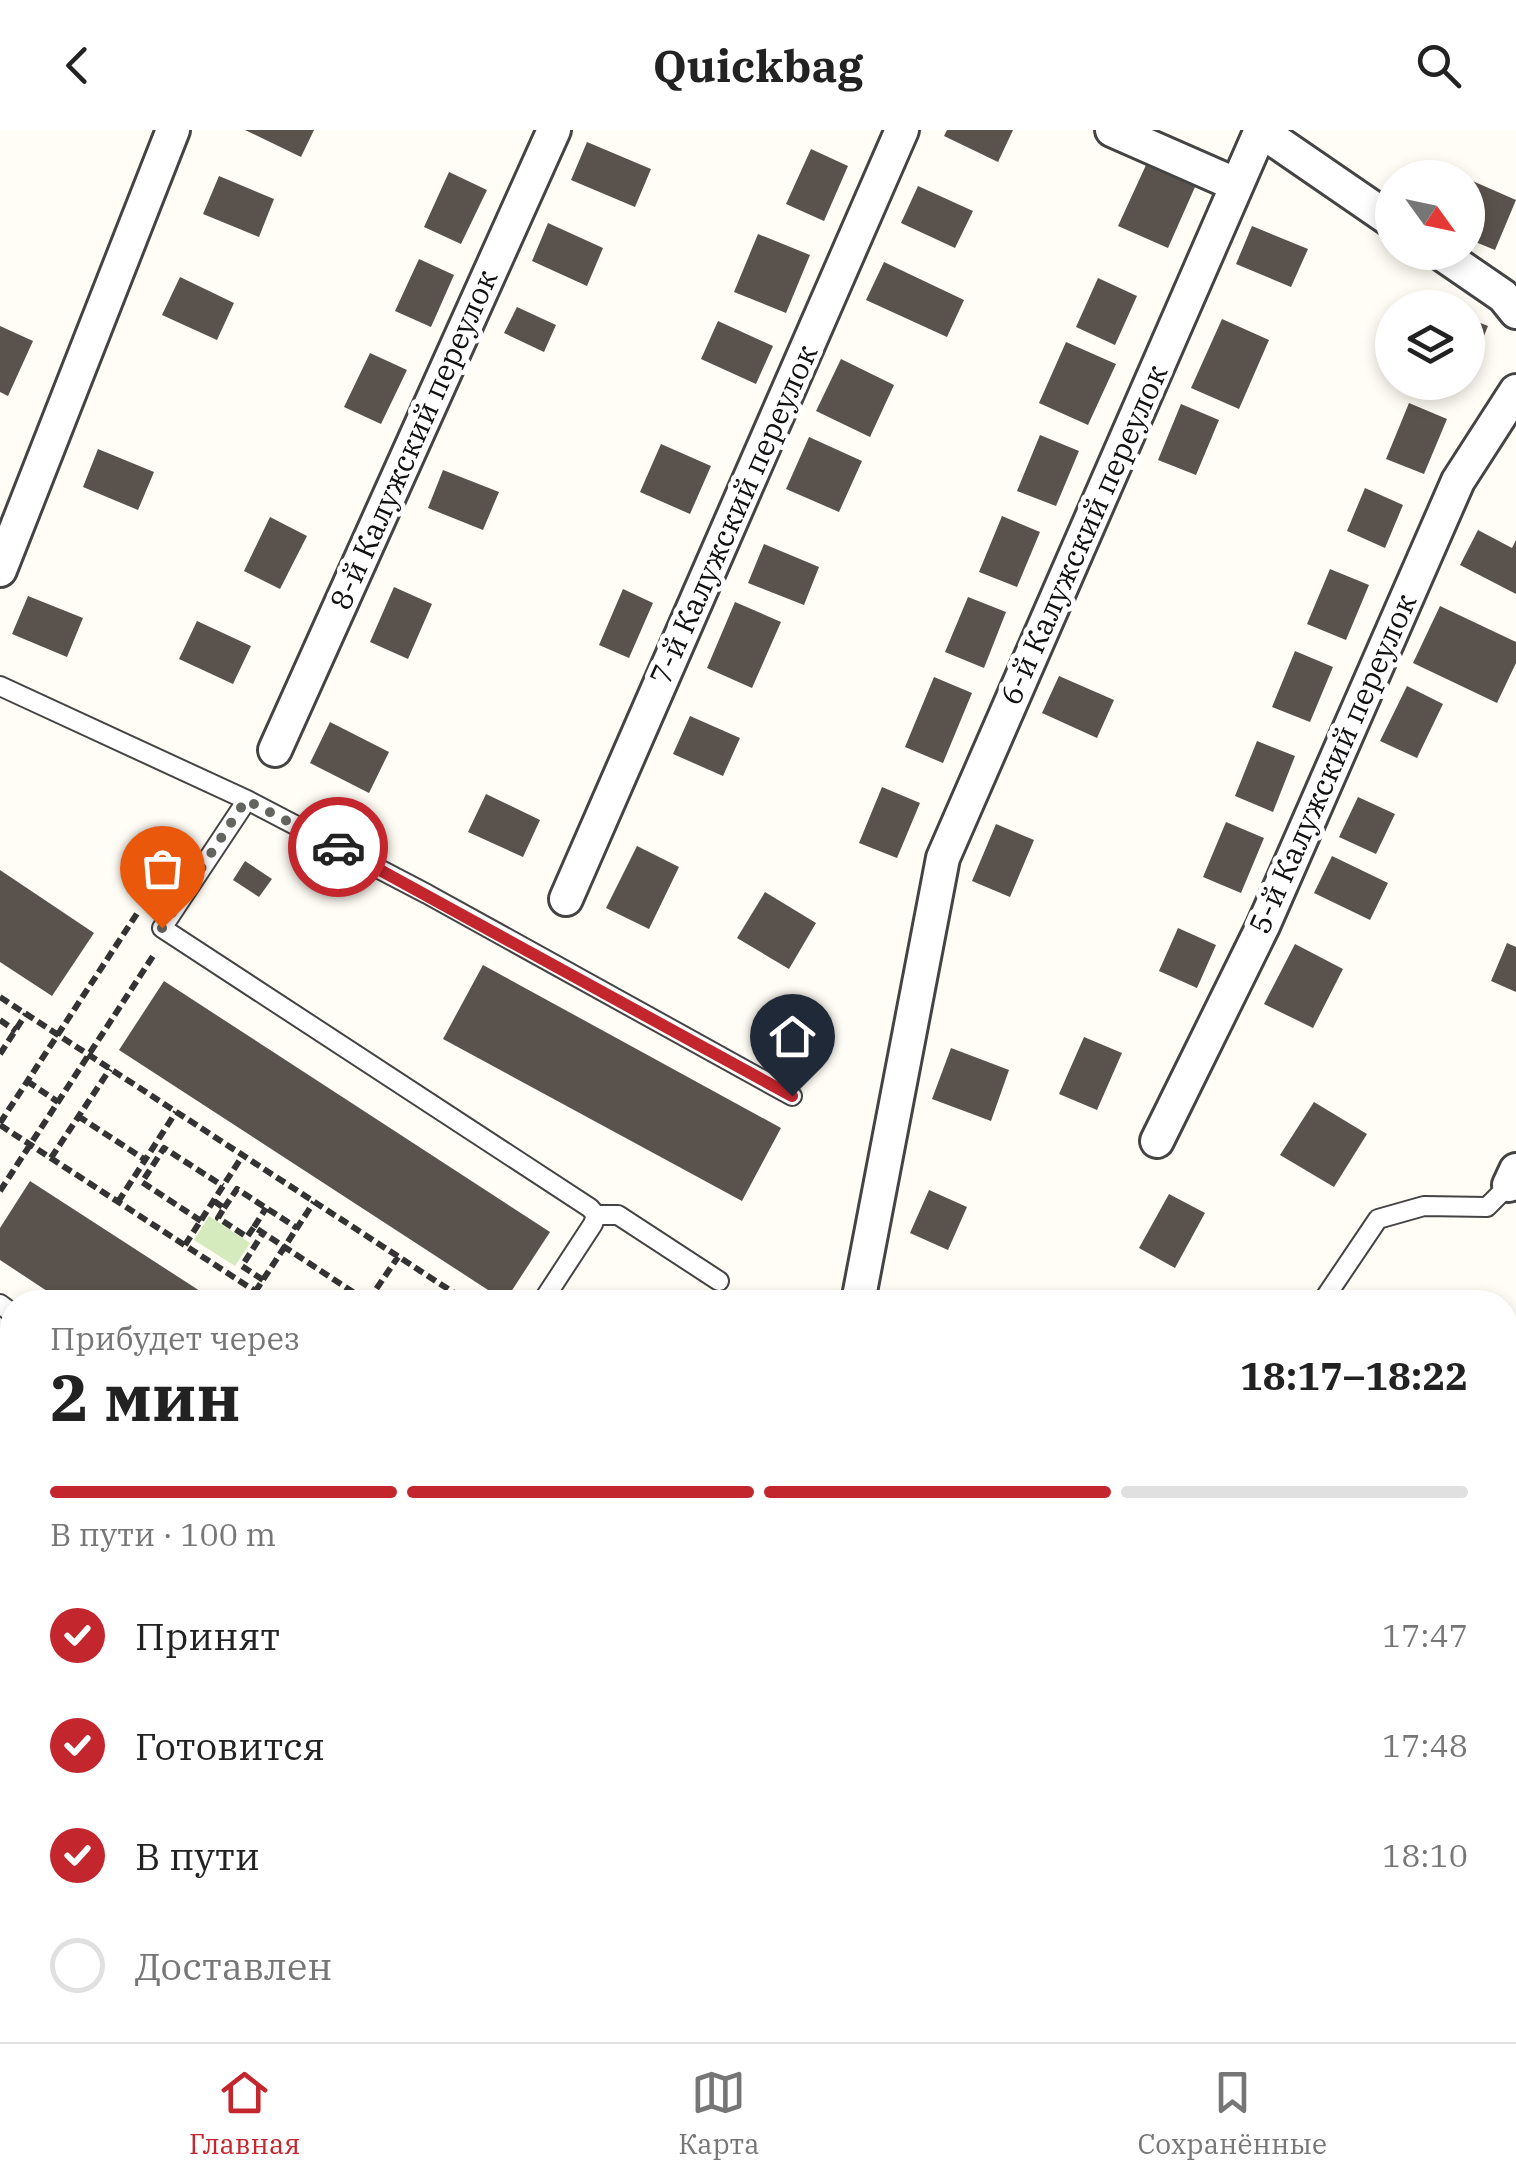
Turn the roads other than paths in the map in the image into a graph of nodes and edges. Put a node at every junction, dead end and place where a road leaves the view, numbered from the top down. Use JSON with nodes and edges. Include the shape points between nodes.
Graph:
{"nodes":[{"id":1,"x":173,"y":130,"type":"edge"},
{"id":2,"x":554,"y":130,"type":"edge"},
{"id":3,"x":902,"y":130,"type":"edge"},
{"id":4,"x":1112,"y":130,"type":"edge"},
{"id":5,"x":1261,"y":131,"type":"edge"},
{"id":6,"x":1237,"y":185,"type":"junction"},
{"id":7,"x":1375,"y":209,"type":"edge"},
{"id":8,"x":1465,"y":270,"type":"edge"},
{"id":9,"x":1516,"y":312,"type":"edge"},
{"id":10,"x":1516,"y":392,"type":"edge"},
{"id":11,"x":0,"y":570,"type":"edge"},
{"id":12,"x":0,"y":686,"type":"edge"},
{"id":13,"x":274,"y":750,"type":"dead end"},
{"id":14,"x":246,"y":800,"type":"junction"},
{"id":15,"x":566,"y":900,"type":"dead end"},
{"id":16,"x":792,"y":1096,"type":"dead end"},
{"id":17,"x":1158,"y":1141,"type":"dead end"},
{"id":18,"x":1513,"y":1178,"type":"edge"},
{"id":19,"x":596,"y":1215,"type":"junction"},
{"id":20,"x":719,"y":1281,"type":"dead end"},
{"id":21,"x":550,"y":1290,"type":"edge"},
{"id":22,"x":860,"y":1290,"type":"edge"},
{"id":23,"x":1330,"y":1290,"type":"edge"}],
"edges":[{"from":1,"to":11,"type":"street"},
{"from":2,"to":13,"type":"street","name":"8-й Калужский переулок"},
{"from":3,"to":15,"type":"street","name":"7-й Калужский переулок"},
{"from":4,"to":6,"type":"street"},
{"from":5,"to":6,"type":"street","name":"6-й Калужский переулок"},
{"from":5,"to":7,"type":"street"},
{"from":6,"to":22,"type":"street","name":"6-й Калужский переулок","via":[[943,858]]},
{"from":8,"to":9,"type":"street"},
{"from":10,"to":17,"type":"street","name":"5-й Калужский переулок","via":[[1458,481],[1263,926]]},
{"from":12,"to":14,"type":"lane"},
{"from":14,"to":16,"type":"lane"},
{"from":14,"to":19,"type":"lane","via":[[162,928]]},
{"from":18,"to":23,"type":"lane","via":[[1486,1207],[1424,1206],[1378,1218]]},
{"from":19,"to":20,"type":"lane","via":[[618,1215]]},
{"from":19,"to":21,"type":"lane"}]}
